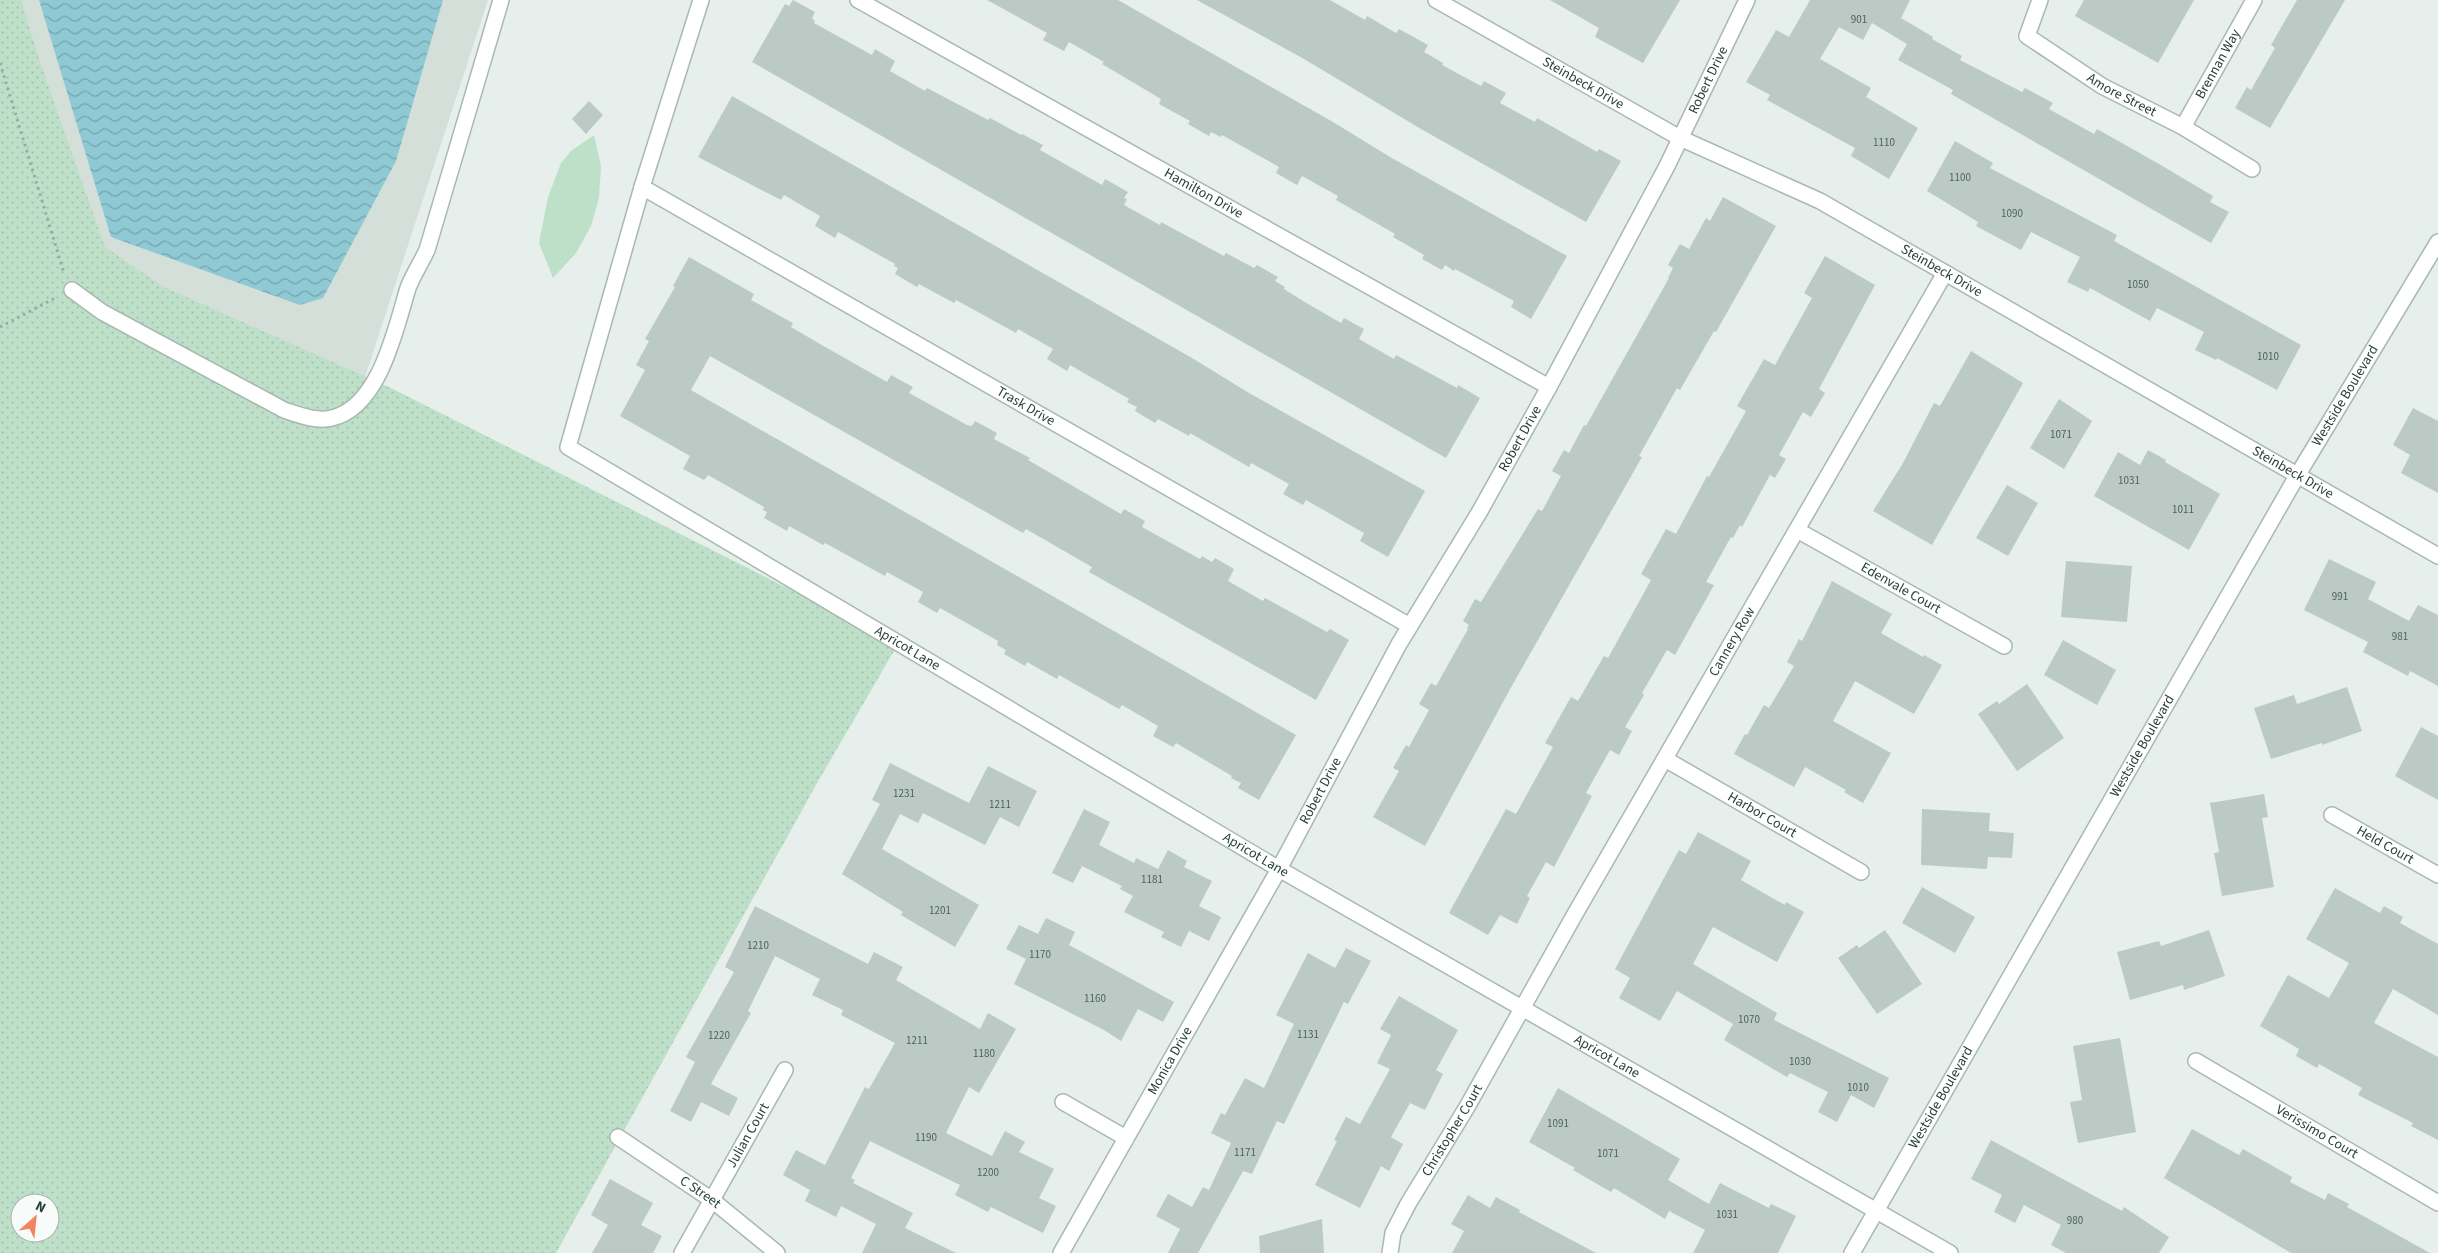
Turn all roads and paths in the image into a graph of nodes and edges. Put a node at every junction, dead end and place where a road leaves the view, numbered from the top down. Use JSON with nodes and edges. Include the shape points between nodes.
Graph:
{"nodes":[{"id":1,"x":501,"y":0,"type":"edge"},
{"id":2,"x":701,"y":0,"type":"edge"},
{"id":3,"x":858,"y":0,"type":"edge"},
{"id":4,"x":1436,"y":0,"type":"edge"},
{"id":5,"x":1747,"y":0,"type":"edge"},
{"id":6,"x":2040,"y":0,"type":"edge"},
{"id":7,"x":2254,"y":0,"type":"edge"},
{"id":8,"x":0,"y":63,"type":"edge"},
{"id":9,"x":2183,"y":127,"type":"junction"},
{"id":10,"x":1680,"y":138,"type":"junction"},
{"id":11,"x":2252,"y":168,"type":"dead end"},
{"id":12,"x":642,"y":187,"type":"junction"},
{"id":13,"x":2438,"y":242,"type":"edge"},
{"id":14,"x":1944,"y":273,"type":"junction"},
{"id":15,"x":72,"y":290,"type":"junction"},
{"id":16,"x":0,"y":327,"type":"edge"},
{"id":17,"x":1549,"y":387,"type":"junction"},
{"id":18,"x":2297,"y":476,"type":"junction"},
{"id":19,"x":1797,"y":530,"type":"junction"},
{"id":20,"x":2438,"y":556,"type":"edge"},
{"id":21,"x":1410,"y":626,"type":"junction"},
{"id":22,"x":2004,"y":646,"type":"dead end"},
{"id":23,"x":1665,"y":759,"type":"junction"},
{"id":24,"x":2332,"y":816,"type":"dead end"},
{"id":25,"x":1280,"y":869,"type":"junction"},
{"id":26,"x":1861,"y":872,"type":"dead end"},
{"id":27,"x":2438,"y":875,"type":"edge"},
{"id":28,"x":1522,"y":1010,"type":"junction"},
{"id":29,"x":2196,"y":1061,"type":"dead end"},
{"id":30,"x":785,"y":1070,"type":"dead end"},
{"id":31,"x":1063,"y":1102,"type":"dead end"},
{"id":32,"x":618,"y":1137,"type":"dead end"},
{"id":33,"x":1126,"y":1138,"type":"junction"},
{"id":34,"x":712,"y":1200,"type":"junction"},
{"id":35,"x":2438,"y":1202,"type":"edge"},
{"id":36,"x":1876,"y":1211,"type":"junction"},
{"id":37,"x":682,"y":1253,"type":"edge"},
{"id":38,"x":777,"y":1253,"type":"edge"},
{"id":39,"x":1061,"y":1253,"type":"edge"},
{"id":40,"x":1390,"y":1253,"type":"edge"},
{"id":41,"x":1852,"y":1253,"type":"edge"},
{"id":42,"x":1950,"y":1253,"type":"edge"}],
"edges":[{"from":1,"to":15,"type":"street","via":[[427,250],[409,286],[395,337],[386,361],[365,395],[348,411],[321,419],[284,410],[102,312]]},
{"from":2,"to":12,"type":"street"},
{"from":3,"to":17,"type":"street","name":"Hamilton Drive"},
{"from":4,"to":10,"type":"street","name":"Steinbeck Drive"},
{"from":5,"to":10,"type":"street","name":"Robert Drive"},
{"from":6,"to":9,"type":"street","name":"Amore Street","via":[[2027,36],[2102,86]]},
{"from":7,"to":9,"type":"street","name":"Brennan Way"},
{"from":8,"to":15,"type":"path","via":[[63,270]]},
{"from":9,"to":11,"type":"street","name":"Amore Street"},
{"from":10,"to":14,"type":"street","name":"Steinbeck Drive","via":[[1820,201]]},
{"from":10,"to":17,"type":"street","name":"Robert Drive"},
{"from":12,"to":21,"type":"street","name":"Trask Drive"},
{"from":12,"to":25,"type":"street","name":"Apricot Lane","via":[[568,447]]},
{"from":13,"to":18,"type":"street","name":"Westside Boulevard"},
{"from":14,"to":18,"type":"street","name":"Steinbeck Drive"},
{"from":14,"to":19,"type":"street","name":"Cannery Row"},
{"from":15,"to":16,"type":"path"},
{"from":17,"to":21,"type":"street","name":"Robert Drive","via":[[1480,511]]},
{"from":18,"to":20,"type":"street","name":"Steinbeck Drive"},
{"from":18,"to":36,"type":"street","name":"Westside Boulevard"},
{"from":19,"to":22,"type":"street","name":"Edenvale Court"},
{"from":19,"to":23,"type":"street","name":"Cannery Row"},
{"from":21,"to":25,"type":"street","name":"Robert Drive"},
{"from":23,"to":26,"type":"street","name":"Harbor Court"},
{"from":23,"to":28,"type":"street","name":"Cannery Row"},
{"from":24,"to":27,"type":"street","name":"Held Court"},
{"from":25,"to":28,"type":"street","name":"Apricot Lane"},
{"from":25,"to":33,"type":"street","name":"Monica Drive"},
{"from":28,"to":36,"type":"street","name":"Apricot Lane"},
{"from":28,"to":40,"type":"street","name":"Christopher Court","via":[[1408,1204],[1393,1233]]},
{"from":29,"to":35,"type":"street","name":"Verissimo Court"},
{"from":30,"to":34,"type":"street","name":"Julian Court"},
{"from":31,"to":33,"type":"street"},
{"from":32,"to":34,"type":"street","name":"C Street"},
{"from":33,"to":39,"type":"street","name":"Monica Drive"},
{"from":34,"to":37,"type":"street","name":"Julian Court"},
{"from":34,"to":38,"type":"street","name":"C Street"},
{"from":36,"to":41,"type":"street","name":"Westside Boulevard"},
{"from":36,"to":42,"type":"street","name":"Apricot Lane"}]}
